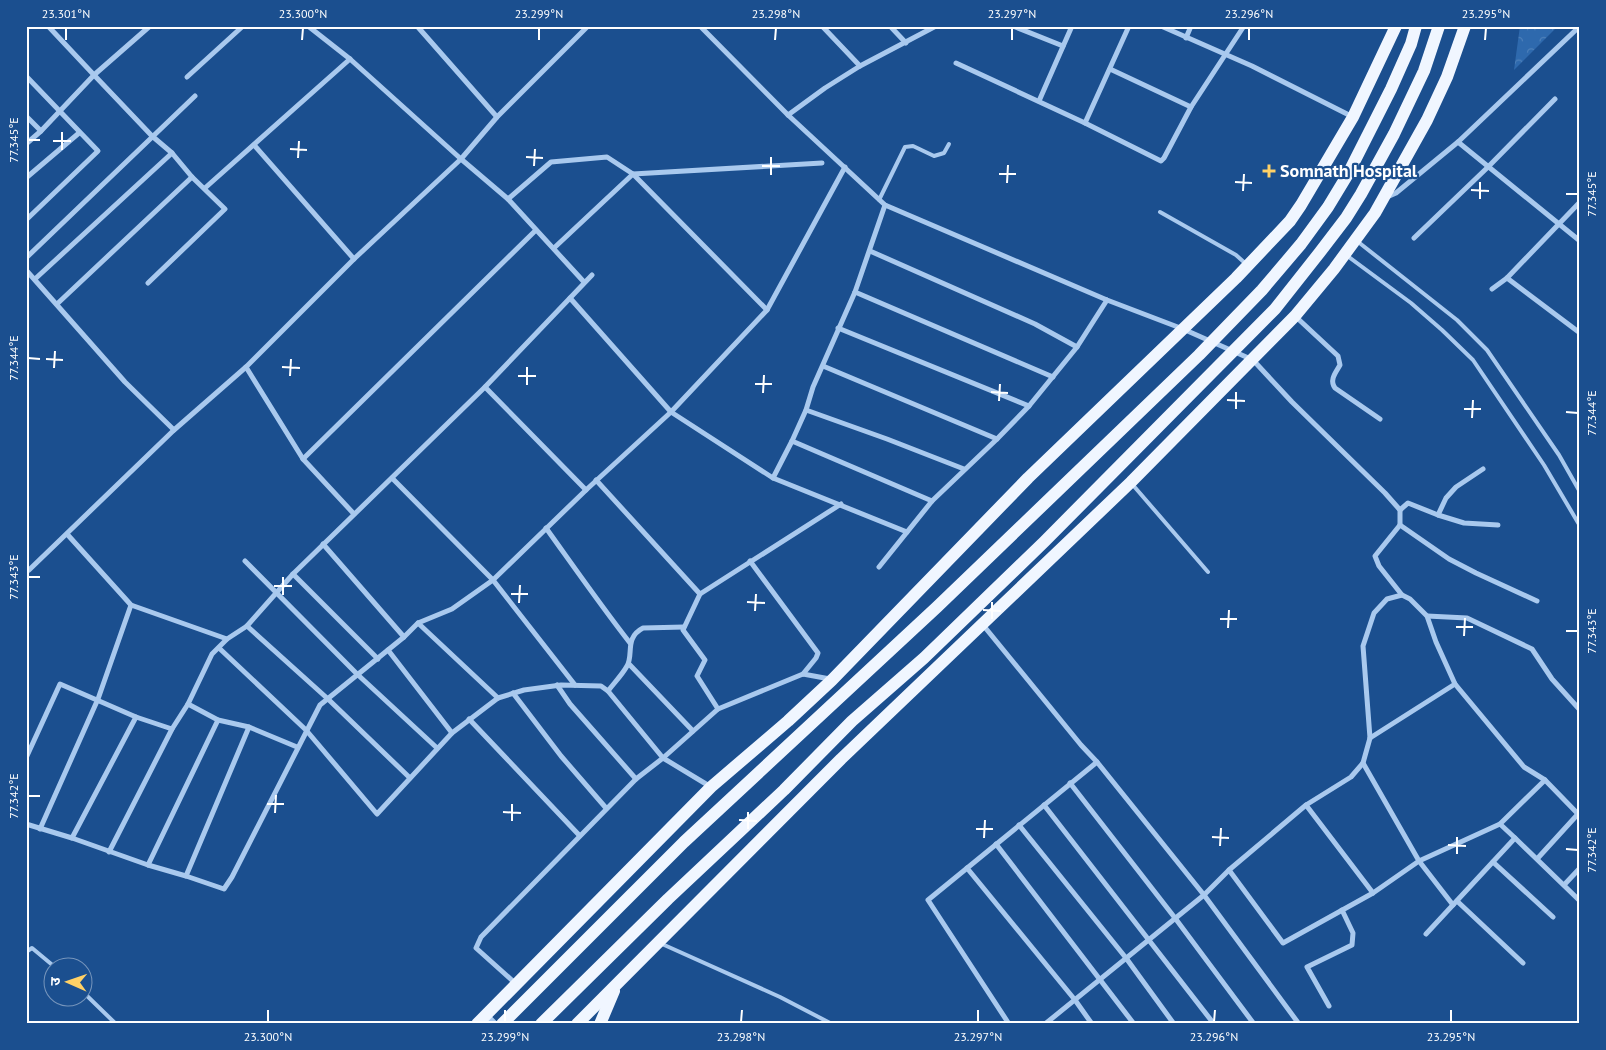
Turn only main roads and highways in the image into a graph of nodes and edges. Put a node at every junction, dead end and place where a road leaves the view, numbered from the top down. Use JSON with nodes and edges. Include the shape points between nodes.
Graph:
{"nodes":[{"id":1,"x":1396,"y":26,"type":"edge"},
{"id":2,"x":1416,"y":26,"type":"edge"},
{"id":3,"x":1439,"y":26,"type":"edge"},
{"id":4,"x":1465,"y":26,"type":"edge"},
{"id":5,"x":1018,"y":567,"type":"junction"},
{"id":6,"x":1030,"y":580,"type":"junction"},
{"id":7,"x":812,"y":724,"type":"junction"},
{"id":8,"x":778,"y":730,"type":"junction"},
{"id":9,"x":617,"y":984,"type":"junction"},
{"id":10,"x":485,"y":1021,"type":"edge"},
{"id":11,"x":502,"y":1024,"type":"edge"},
{"id":12,"x":541,"y":1024,"type":"edge"},
{"id":13,"x":577,"y":1024,"type":"edge"},
{"id":14,"x":600,"y":1024,"type":"edge"}],
"edges":[{"from":1,"to":8,"type":"main road","via":[[1353,117],[1290,220],[1247,266],[1028,478],[832,680]]},
{"from":2,"to":7,"type":"main road","via":[[1391,89],[1348,174],[1301,244],[1262,290],[937,608]]},
{"from":3,"to":5,"type":"main road","via":[[1424,71],[1394,134],[1346,218],[1320,252],[1275,309]]},
{"from":4,"to":6,"type":"main road","via":[[1427,120],[1384,198],[1356,240],[1253,360]]},
{"from":5,"to":6,"type":"main road"},
{"from":5,"to":12,"type":"main road","via":[[924,658],[852,721]]},
{"from":6,"to":9,"type":"main road","via":[[841,759]]},
{"from":7,"to":8,"type":"main road"},
{"from":7,"to":11,"type":"main road","via":[[684,842]]},
{"from":8,"to":10,"type":"main road","via":[[711,788],[516,983]]},
{"from":9,"to":13,"type":"main road"},
{"from":9,"to":14,"type":"main road"}]}
